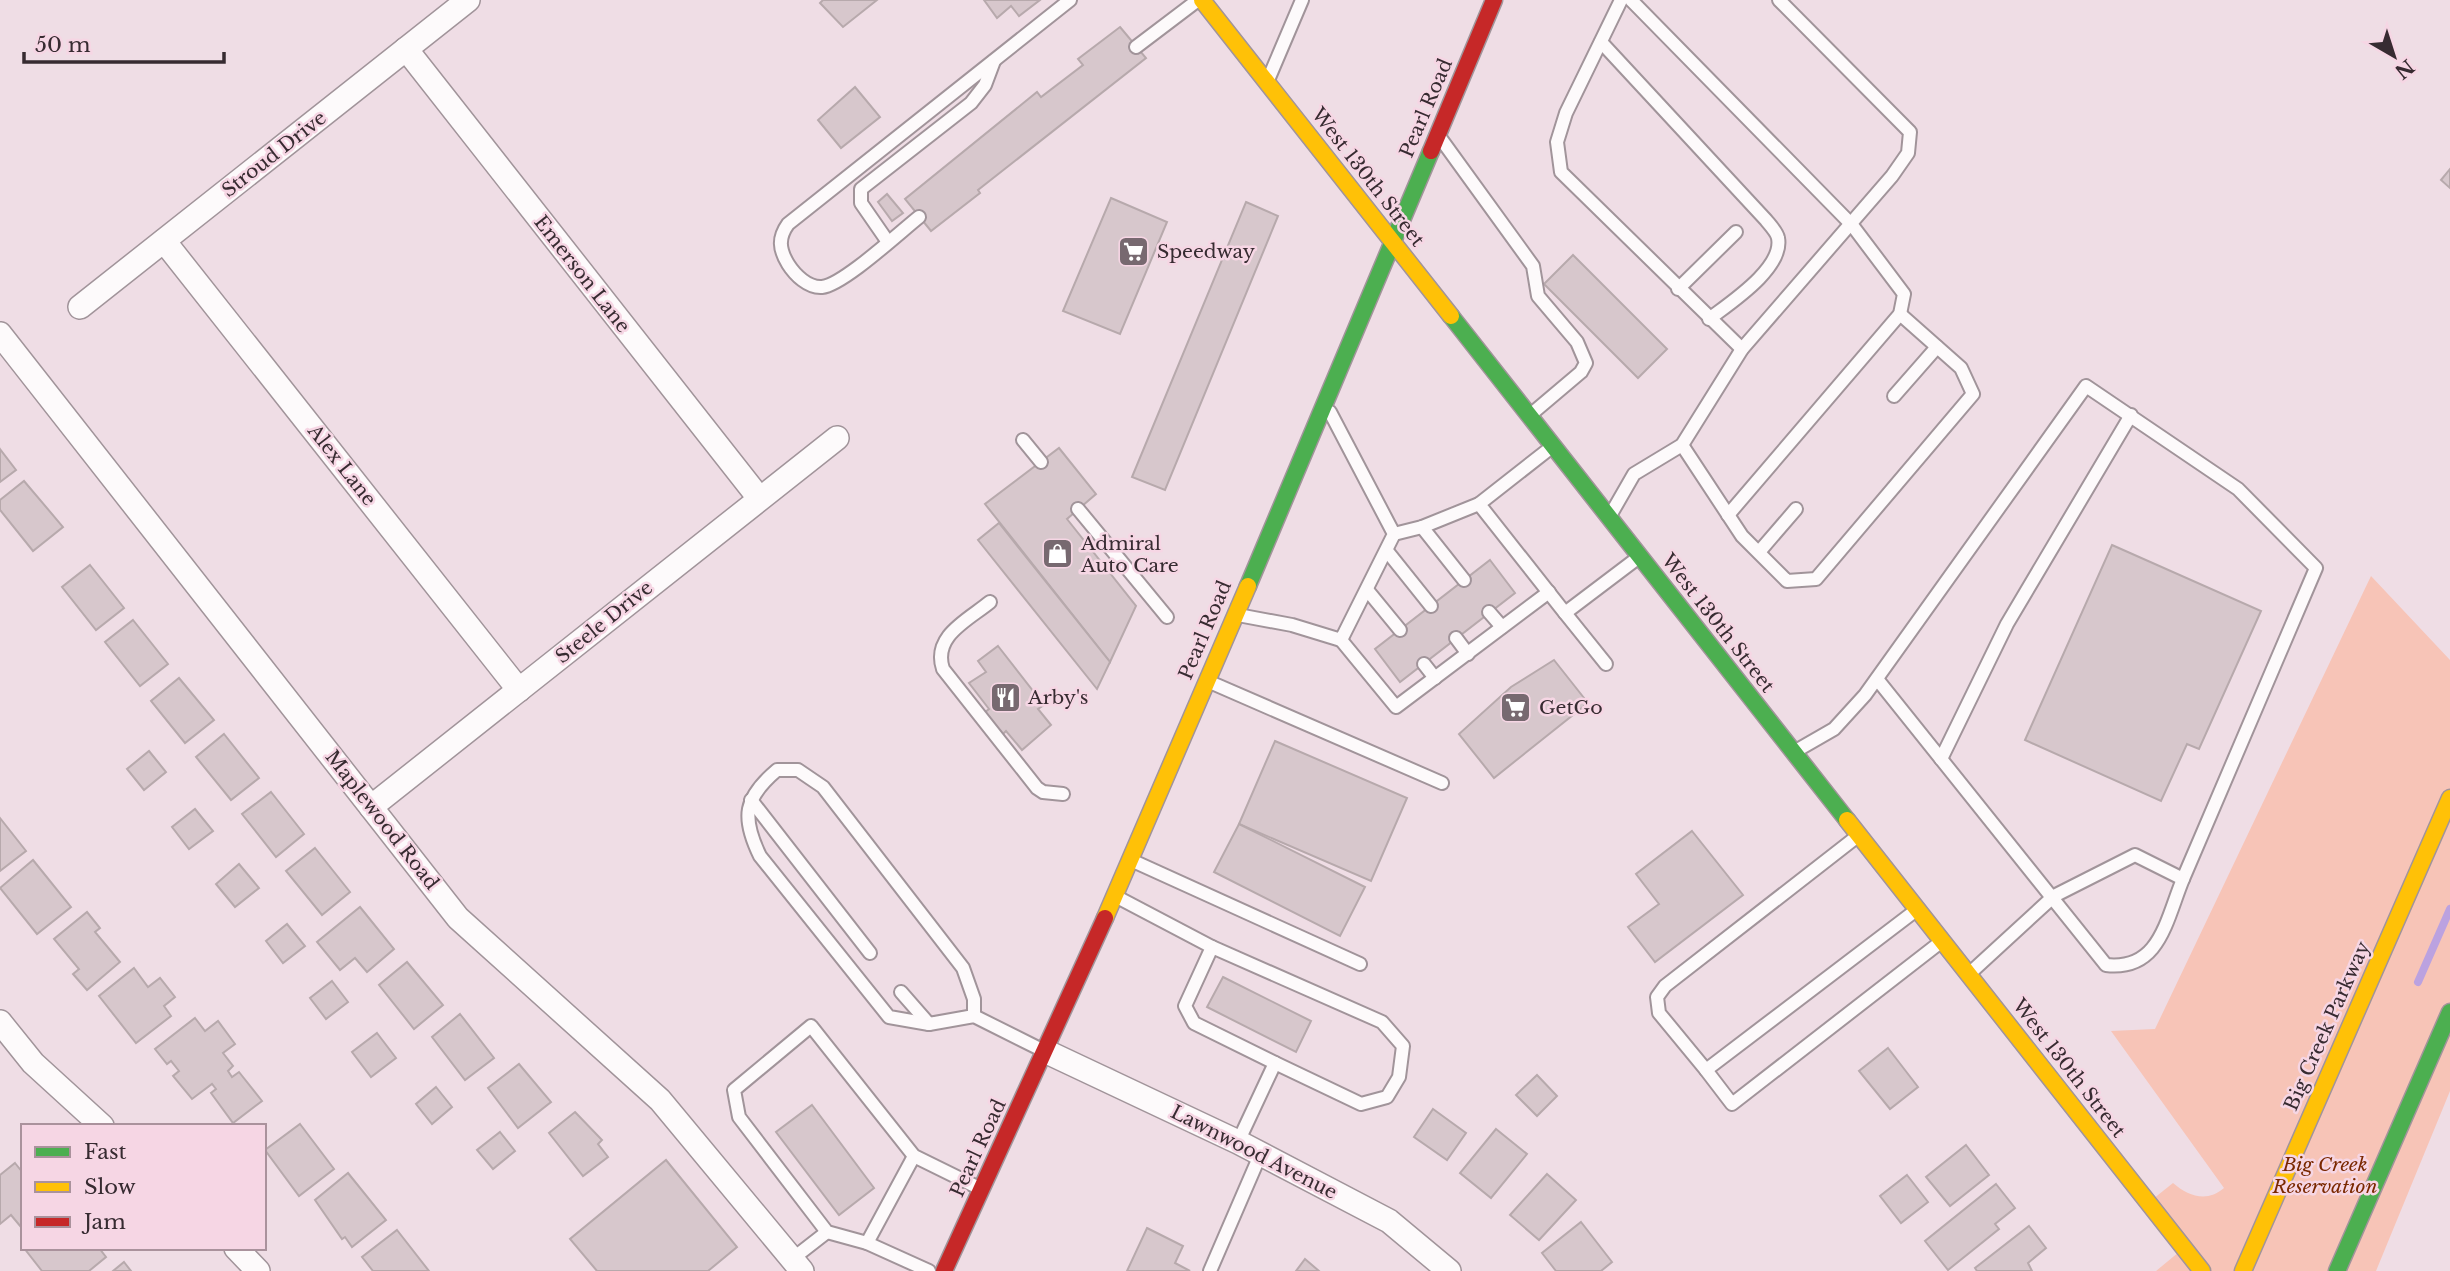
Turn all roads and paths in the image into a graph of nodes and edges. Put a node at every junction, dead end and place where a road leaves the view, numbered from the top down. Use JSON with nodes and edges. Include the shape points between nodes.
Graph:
{"nodes":[{"id":1,"x":468,"y":0,"type":"edge"},
{"id":2,"x":1070,"y":0,"type":"edge"},
{"id":3,"x":1200,"y":0,"type":"edge"},
{"id":4,"x":1302,"y":0,"type":"edge"},
{"id":5,"x":1494,"y":0,"type":"edge"},
{"id":6,"x":1621,"y":0,"type":"edge"},
{"id":7,"x":1631,"y":0,"type":"edge"},
{"id":8,"x":1779,"y":0,"type":"edge"},
{"id":9,"x":1601,"y":42,"type":"junction"},
{"id":10,"x":1136,"y":47,"type":"dead end"},
{"id":11,"x":406,"y":50,"type":"junction"},
{"id":12,"x":995,"y":60,"type":"junction"},
{"id":13,"x":1267,"y":83,"type":"junction"},
{"id":14,"x":1438,"y":134,"type":"junction"},
{"id":15,"x":919,"y":217,"type":"dead end"},
{"id":16,"x":1852,"y":225,"type":"junction"},
{"id":17,"x":1736,"y":232,"type":"dead end"},
{"id":18,"x":164,"y":241,"type":"junction"},
{"id":19,"x":888,"y":242,"type":"junction"},
{"id":20,"x":1393,"y":244,"type":"junction"},
{"id":21,"x":1678,"y":289,"type":"junction"},
{"id":22,"x":80,"y":307,"type":"dead end"},
{"id":23,"x":1900,"y":314,"type":"junction"},
{"id":24,"x":1709,"y":319,"type":"junction"},
{"id":25,"x":0,"y":334,"type":"edge"},
{"id":26,"x":1937,"y":346,"type":"junction"},
{"id":27,"x":1742,"y":349,"type":"junction"},
{"id":28,"x":1894,"y":396,"type":"dead end"},
{"id":29,"x":1325,"y":402,"type":"junction"},
{"id":30,"x":2132,"y":415,"type":"junction"},
{"id":31,"x":1529,"y":416,"type":"junction"},
{"id":32,"x":837,"y":438,"type":"dead end"},
{"id":33,"x":1023,"y":440,"type":"dead end"},
{"id":34,"x":1682,"y":445,"type":"junction"},
{"id":35,"x":1553,"y":446,"type":"junction"},
{"id":36,"x":1041,"y":462,"type":"dead end"},
{"id":37,"x":759,"y":498,"type":"junction"},
{"id":38,"x":1479,"y":504,"type":"junction"},
{"id":39,"x":1078,"y":509,"type":"dead end"},
{"id":40,"x":1796,"y":509,"type":"dead end"},
{"id":41,"x":1728,"y":515,"type":"junction"},
{"id":42,"x":1609,"y":518,"type":"junction"},
{"id":43,"x":1422,"y":527,"type":"junction"},
{"id":44,"x":1394,"y":534,"type":"junction"},
{"id":45,"x":1387,"y":551,"type":"junction"},
{"id":46,"x":1759,"y":552,"type":"junction"},
{"id":47,"x":1639,"y":557,"type":"junction"},
{"id":48,"x":1464,"y":580,"type":"dead end"},
{"id":49,"x":1368,"y":591,"type":"junction"},
{"id":50,"x":1549,"y":592,"type":"junction"},
{"id":51,"x":990,"y":602,"type":"dead end"},
{"id":52,"x":1431,"y":606,"type":"dead end"},
{"id":53,"x":1489,"y":612,"type":"dead end"},
{"id":54,"x":1565,"y":613,"type":"junction"},
{"id":55,"x":1234,"y":615,"type":"junction"},
{"id":56,"x":1167,"y":617,"type":"dead end"},
{"id":57,"x":1502,"y":627,"type":"junction"},
{"id":58,"x":1400,"y":630,"type":"dead end"},
{"id":59,"x":1456,"y":638,"type":"dead end"},
{"id":60,"x":1341,"y":640,"type":"junction"},
{"id":61,"x":1468,"y":654,"type":"junction"},
{"id":62,"x":1424,"y":664,"type":"dead end"},
{"id":63,"x":1606,"y":664,"type":"dead end"},
{"id":64,"x":1435,"y":678,"type":"junction"},
{"id":65,"x":1206,"y":680,"type":"junction"},
{"id":66,"x":1877,"y":680,"type":"junction"},
{"id":67,"x":519,"y":690,"type":"junction"},
{"id":68,"x":1794,"y":752,"type":"junction"},
{"id":69,"x":1941,"y":759,"type":"junction"},
{"id":70,"x":1442,"y":783,"type":"dead end"},
{"id":71,"x":1063,"y":794,"type":"dead end"},
{"id":72,"x":2450,"y":798,"type":"edge"},
{"id":73,"x":751,"y":800,"type":"junction"},
{"id":74,"x":372,"y":807,"type":"junction"},
{"id":75,"x":1859,"y":835,"type":"junction"},
{"id":76,"x":1129,"y":860,"type":"junction"},
{"id":77,"x":2182,"y":879,"type":"junction"},
{"id":78,"x":1114,"y":895,"type":"junction"},
{"id":79,"x":2054,"y":896,"type":"junction"},
{"id":80,"x":1917,"y":909,"type":"junction"},
{"id":81,"x":1942,"y":941,"type":"junction"},
{"id":82,"x":1212,"y":947,"type":"junction"},
{"id":83,"x":870,"y":953,"type":"dead end"},
{"id":84,"x":1360,"y":964,"type":"dead end"},
{"id":85,"x":1969,"y":974,"type":"junction"},
{"id":86,"x":901,"y":992,"type":"dead end"},
{"id":87,"x":2450,"y":1012,"type":"edge"},
{"id":88,"x":974,"y":1016,"type":"junction"},
{"id":89,"x":0,"y":1023,"type":"edge"},
{"id":90,"x":929,"y":1024,"type":"junction"},
{"id":91,"x":1047,"y":1052,"type":"junction"},
{"id":92,"x":1275,"y":1063,"type":"junction"},
{"id":93,"x":1706,"y":1070,"type":"junction"},
{"id":94,"x":100,"y":1124,"type":"edge"},
{"id":95,"x":1238,"y":1142,"type":"junction"},
{"id":96,"x":1261,"y":1153,"type":"junction"},
{"id":97,"x":914,"y":1156,"type":"junction"},
{"id":98,"x":982,"y":1189,"type":"junction"},
{"id":99,"x":827,"y":1232,"type":"junction"},
{"id":100,"x":867,"y":1243,"type":"junction"},
{"id":101,"x":238,"y":1250,"type":"edge"},
{"id":102,"x":797,"y":1265,"type":"edge"},
{"id":103,"x":258,"y":1271,"type":"edge"},
{"id":104,"x":929,"y":1271,"type":"edge"},
{"id":105,"x":944,"y":1271,"type":"edge"},
{"id":106,"x":1210,"y":1271,"type":"edge"},
{"id":107,"x":1449,"y":1271,"type":"edge"},
{"id":108,"x":2202,"y":1271,"type":"edge"},
{"id":109,"x":2243,"y":1271,"type":"edge"},
{"id":110,"x":2337,"y":1271,"type":"edge"}],
"edges":[{"from":1,"to":11,"type":"street","name":"Stroud Drive"},
{"from":2,"to":12,"type":"lane"},
{"from":3,"to":10,"type":"lane"},
{"from":3,"to":13,"type":"main road","name":"West 130th Street"},
{"from":4,"to":13,"type":"lane"},
{"from":5,"to":14,"type":"main road","name":"Pearl Road"},
{"from":6,"to":9,"type":"lane"},
{"from":7,"to":16,"type":"lane"},
{"from":8,"to":16,"type":"lane","via":[[1909,132],[1908,153]]},
{"from":9,"to":21,"type":"lane","via":[[1556,142],[1561,172]]},
{"from":9,"to":24,"type":"lane","via":[[1779,237],[1777,256],[1754,283]]},
{"from":11,"to":18,"type":"street","name":"Stroud Drive"},
{"from":11,"to":37,"type":"street","name":"Emerson Lane"},
{"from":12,"to":19,"type":"lane","via":[[971,103],[861,189],[861,203]]},
{"from":12,"to":19,"type":"lane","via":[[788,224],[780,238],[793,272],[820,288],[842,279]]},
{"from":13,"to":20,"type":"main road","name":"West 130th Street"},
{"from":14,"to":20,"type":"main road","name":"Pearl Road"},
{"from":14,"to":31,"type":"lane","via":[[1533,266],[1538,296],[1577,342],[1586,363]]},
{"from":15,"to":19,"type":"lane"},
{"from":16,"to":23,"type":"lane","via":[[1904,294]]},
{"from":16,"to":27,"type":"lane"},
{"from":17,"to":21,"type":"lane"},
{"from":18,"to":22,"type":"street","name":"Stroud Drive"},
{"from":18,"to":67,"type":"street","name":"Alex Lane"},
{"from":20,"to":29,"type":"main road","name":"Pearl Road"},
{"from":20,"to":31,"type":"main road","name":"West 130th Street"},
{"from":21,"to":24,"type":"lane"},
{"from":23,"to":26,"type":"lane"},
{"from":23,"to":41,"type":"lane"},
{"from":24,"to":27,"type":"lane"},
{"from":25,"to":74,"type":"street","name":"Maplewood Road"},
{"from":26,"to":28,"type":"lane"},
{"from":26,"to":46,"type":"lane","via":[[1961,368],[1973,394],[1816,579],[1787,581]]},
{"from":27,"to":34,"type":"lane"},
{"from":29,"to":44,"type":"lane"},
{"from":29,"to":55,"type":"main road","name":"Pearl Road"},
{"from":30,"to":66,"type":"lane","via":[[2086,386]]},
{"from":30,"to":69,"type":"lane","via":[[2007,624]]},
{"from":30,"to":77,"type":"lane","via":[[2238,489],[2316,568]]},
{"from":31,"to":35,"type":"main road","name":"West 130th Street"},
{"from":32,"to":37,"type":"street","name":"Steele Drive"},
{"from":33,"to":36,"type":"lane"},
{"from":34,"to":41,"type":"lane"},
{"from":34,"to":42,"type":"lane","via":[[1634,474]]},
{"from":35,"to":38,"type":"lane"},
{"from":35,"to":42,"type":"main road","name":"West 130th Street"},
{"from":37,"to":67,"type":"street","name":"Steele Drive"},
{"from":38,"to":43,"type":"lane"},
{"from":38,"to":50,"type":"lane"},
{"from":39,"to":56,"type":"lane"},
{"from":40,"to":46,"type":"lane"},
{"from":41,"to":46,"type":"lane"},
{"from":42,"to":47,"type":"main road","name":"West 130th Street"},
{"from":43,"to":44,"type":"lane"},
{"from":43,"to":48,"type":"lane"},
{"from":44,"to":45,"type":"lane"},
{"from":45,"to":49,"type":"lane"},
{"from":45,"to":52,"type":"lane"},
{"from":47,"to":54,"type":"lane"},
{"from":47,"to":68,"type":"main road","name":"West 130th Street"},
{"from":49,"to":58,"type":"lane"},
{"from":49,"to":60,"type":"lane"},
{"from":50,"to":54,"type":"lane"},
{"from":50,"to":57,"type":"lane"},
{"from":51,"to":71,"type":"lane","via":[[943,640],[939,657],[943,669],[1037,788]]},
{"from":53,"to":57,"type":"lane"},
{"from":54,"to":63,"type":"lane"},
{"from":55,"to":60,"type":"lane"},
{"from":55,"to":65,"type":"main road","name":"Pearl Road"},
{"from":57,"to":61,"type":"lane"},
{"from":59,"to":61,"type":"lane"},
{"from":60,"to":64,"type":"lane","via":[[1396,708]]},
{"from":61,"to":64,"type":"lane"},
{"from":62,"to":64,"type":"lane"},
{"from":65,"to":70,"type":"lane"},
{"from":65,"to":76,"type":"main road","name":"Pearl Road"},
{"from":66,"to":68,"type":"lane","via":[[1833,729]]},
{"from":66,"to":69,"type":"lane"},
{"from":67,"to":74,"type":"street","name":"Steele Drive"},
{"from":68,"to":75,"type":"main road","name":"West 130th Street"},
{"from":69,"to":79,"type":"lane"},
{"from":72,"to":109,"type":"main road","name":"Big Creek Parkway"},
{"from":73,"to":83,"type":"lane"},
{"from":73,"to":88,"type":"lane","via":[[758,786],[777,770],[798,770],[823,787],[962,968],[974,999]]},
{"from":73,"to":90,"type":"lane","via":[[749,833],[760,856],[821,935],[889,1017]]},
{"from":74,"to":102,"type":"street","name":"Maplewood Road","via":[[458,918],[660,1100]]},
{"from":75,"to":80,"type":"main road","name":"West 130th Street"},
{"from":75,"to":93,"type":"lane","via":[[1665,986],[1657,998],[1659,1013]]},
{"from":76,"to":78,"type":"main road","name":"Pearl Road"},
{"from":76,"to":84,"type":"lane"},
{"from":77,"to":79,"type":"lane","via":[[2135,855]]},
{"from":77,"to":79,"type":"lane","via":[[2154,948],[2142,961],[2124,967],[2106,965],[2094,954]]},
{"from":78,"to":82,"type":"lane"},
{"from":78,"to":91,"type":"main road","name":"Pearl Road"},
{"from":79,"to":85,"type":"lane"},
{"from":80,"to":81,"type":"main road","name":"West 130th Street"},
{"from":80,"to":93,"type":"lane"},
{"from":81,"to":85,"type":"main road","name":"West 130th Street"},
{"from":81,"to":93,"type":"lane","via":[[1732,1104]]},
{"from":82,"to":92,"type":"lane","via":[[1185,1006],[1194,1023]]},
{"from":82,"to":92,"type":"lane","via":[[1382,1022],[1403,1046],[1399,1077],[1387,1097],[1361,1104]]},
{"from":85,"to":108,"type":"main road","name":"West 130th Street"},
{"from":86,"to":90,"type":"lane"},
{"from":87,"to":110,"type":"main road"},
{"from":88,"to":90,"type":"lane"},
{"from":88,"to":91,"type":"lane"},
{"from":89,"to":94,"type":"street","via":[[33,1063]]},
{"from":91,"to":95,"type":"street","name":"Lawnwood Avenue"},
{"from":91,"to":98,"type":"main road","name":"Pearl Road"},
{"from":92,"to":95,"type":"lane"},
{"from":95,"to":96,"type":"street","name":"Lawnwood Avenue"},
{"from":96,"to":106,"type":"lane"},
{"from":96,"to":107,"type":"street","name":"Lawnwood Avenue","via":[[1389,1221]]},
{"from":97,"to":98,"type":"lane"},
{"from":97,"to":99,"type":"lane","via":[[811,1026],[734,1090],[739,1117]]},
{"from":97,"to":100,"type":"lane"},
{"from":98,"to":105,"type":"main road","name":"Pearl Road"},
{"from":99,"to":100,"type":"lane"},
{"from":99,"to":102,"type":"lane"},
{"from":100,"to":104,"type":"lane"},
{"from":101,"to":103,"type":"street"}]}
